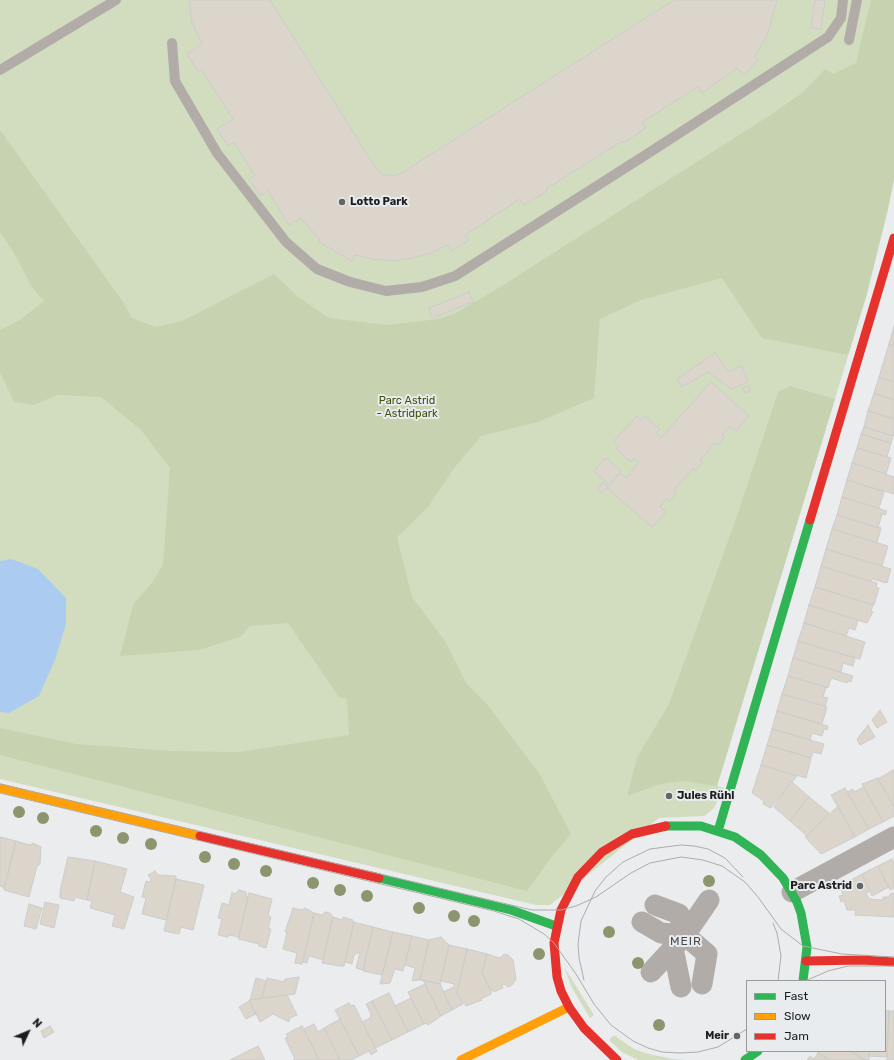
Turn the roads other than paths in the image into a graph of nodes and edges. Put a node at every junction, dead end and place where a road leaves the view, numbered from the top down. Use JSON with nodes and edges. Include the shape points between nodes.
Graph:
{"nodes":[{"id":1,"x":116,"y":0,"type":"edge"},
{"id":2,"x":844,"y":0,"type":"edge"},
{"id":3,"x":857,"y":0,"type":"edge"},
{"id":4,"x":849,"y":40,"type":"dead end"},
{"id":5,"x":172,"y":43,"type":"dead end"},
{"id":6,"x":0,"y":70,"type":"edge"},
{"id":7,"x":894,"y":238,"type":"edge"},
{"id":8,"x":0,"y":788,"type":"edge"},
{"id":9,"x":718,"y":831,"type":"junction"},
{"id":10,"x":894,"y":837,"type":"edge"},
{"id":11,"x":792,"y":892,"type":"junction"},
{"id":12,"x":709,"y":900,"type":"dead end"},
{"id":13,"x":655,"y":905,"type":"dead end"},
{"id":14,"x":642,"y":922,"type":"dead end"},
{"id":15,"x":556,"y":926,"type":"junction"},
{"id":16,"x":679,"y":942,"type":"junction"},
{"id":17,"x":806,"y":961,"type":"junction"},
{"id":18,"x":894,"y":962,"type":"edge"},
{"id":19,"x":651,"y":972,"type":"dead end"},
{"id":20,"x":803,"y":980,"type":"edge"},
{"id":21,"x":702,"y":984,"type":"dead end"},
{"id":22,"x":681,"y":987,"type":"dead end"},
{"id":23,"x":569,"y":1007,"type":"junction"},
{"id":24,"x":461,"y":1060,"type":"edge"},
{"id":25,"x":617,"y":1060,"type":"edge"}],
"edges":[{"from":1,"to":6,"type":"lane"},
{"from":2,"to":5,"type":"lane","via":[[841,18],[828,37],[644,156],[455,276],[422,287],[386,291],[350,282],[317,269],[286,242],[217,153],[175,81]]},
{"from":3,"to":4,"type":"lane"},
{"from":7,"to":9,"type":"street"},
{"from":8,"to":15,"type":"street","via":[[511,910]]},
{"from":9,"to":11,"type":"street","via":[[735,837],[761,854]]},
{"from":9,"to":15,"type":"street","via":[[695,826],[666,826],[632,834],[616,842],[597,856],[578,877],[564,901]]},
{"from":10,"to":11,"type":"street"},
{"from":11,"to":17,"type":"street","via":[[804,924]]},
{"from":12,"to":16,"type":"street"},
{"from":13,"to":16,"type":"street","via":[[678,914]]},
{"from":14,"to":16,"type":"street"},
{"from":15,"to":23,"type":"street","via":[[555,965],[561,991]]},
{"from":16,"to":19,"type":"street"},
{"from":16,"to":21,"type":"street","via":[[707,954]]},
{"from":16,"to":22,"type":"street"},
{"from":17,"to":18,"type":"street"},
{"from":17,"to":20,"type":"street"},
{"from":23,"to":24,"type":"street"},
{"from":23,"to":25,"type":"street","via":[[584,1028]]}]}
